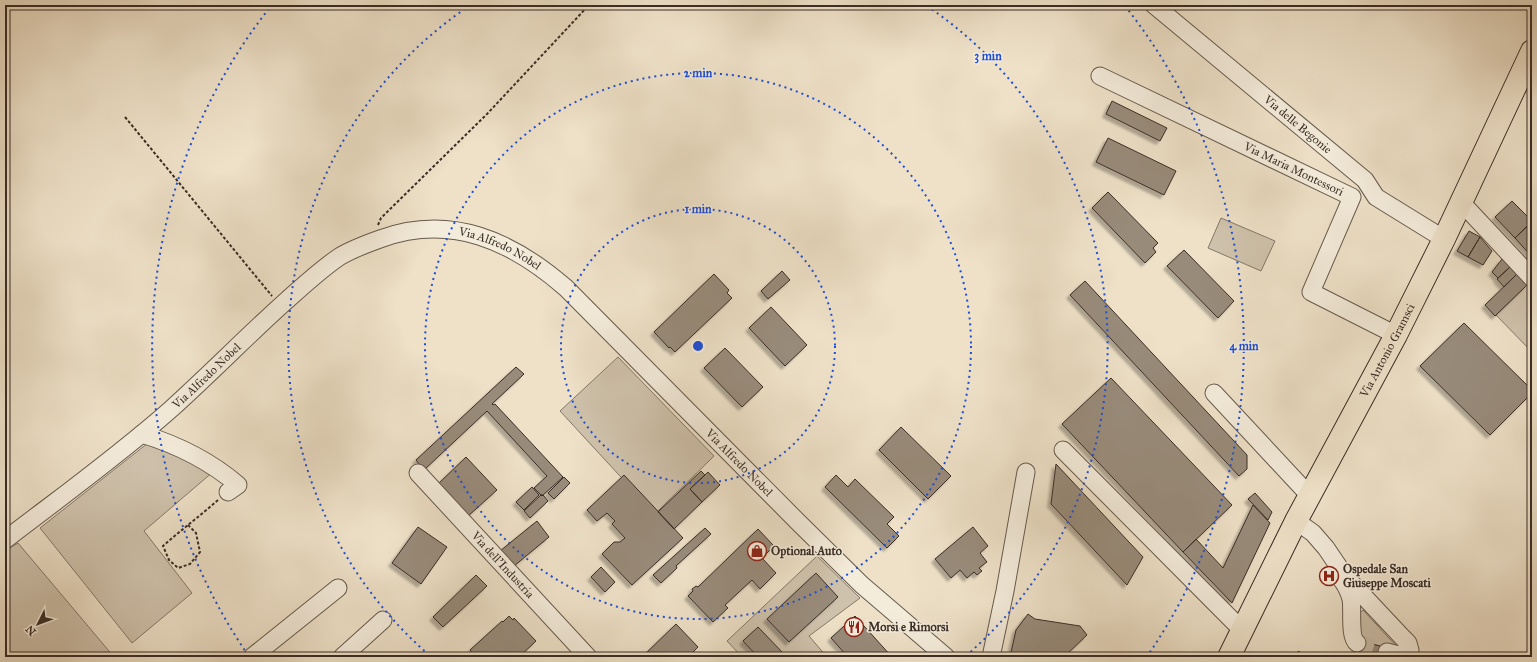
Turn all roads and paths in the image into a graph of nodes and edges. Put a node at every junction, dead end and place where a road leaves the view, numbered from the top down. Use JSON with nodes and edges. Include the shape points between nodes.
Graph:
{"nodes":[{"id":1,"x":589,"y":5,"type":"edge"},
{"id":2,"x":1154,"y":5,"type":"edge"},
{"id":3,"x":1532,"y":51,"type":"edge"},
{"id":4,"x":1100,"y":76,"type":"dead end"},
{"id":5,"x":125,"y":117,"type":"dead end"},
{"id":6,"x":1460,"y":202,"type":"junction"},
{"id":7,"x":378,"y":225,"type":"dead end"},
{"id":8,"x":1444,"y":239,"type":"junction"},
{"id":9,"x":1532,"y":278,"type":"edge"},
{"id":10,"x":280,"y":306,"type":"junction"},
{"id":11,"x":1396,"y":335,"type":"junction"},
{"id":12,"x":1214,"y":393,"type":"dead end"},
{"id":13,"x":142,"y":434,"type":"junction"},
{"id":14,"x":1063,"y":450,"type":"dead end"},
{"id":15,"x":1026,"y":472,"type":"dead end"},
{"id":16,"x":418,"y":473,"type":"dead end"},
{"id":17,"x":228,"y":492,"type":"joint"},
{"id":18,"x":1310,"y":495,"type":"junction"},
{"id":19,"x":1296,"y":522,"type":"junction"},
{"id":20,"x":188,"y":525,"type":"junction"},
{"id":21,"x":1313,"y":533,"type":"junction"},
{"id":22,"x":5,"y":540,"type":"edge"},
{"id":23,"x":338,"y":588,"type":"dead end"},
{"id":24,"x":383,"y":620,"type":"dead end"},
{"id":25,"x":1357,"y":643,"type":"dead end"},
{"id":26,"x":1232,"y":648,"type":"edge"},
{"id":27,"x":1299,"y":651,"type":"dead end"},
{"id":28,"x":1387,"y":652,"type":"tunnel mouth"},
{"id":29,"x":252,"y":657,"type":"edge"},
{"id":30,"x":342,"y":657,"type":"edge"},
{"id":31,"x":588,"y":657,"type":"edge"},
{"id":32,"x":946,"y":657,"type":"edge"},
{"id":33,"x":991,"y":657,"type":"edge"},
{"id":34,"x":1298,"y":657,"type":"edge"}],
"edges":[{"from":1,"to":7,"type":"path","via":[[486,114],[381,218]]},
{"from":2,"to":8,"type":"street","name":"Via delle Begonie","via":[[1365,180],[1376,196]]},
{"from":3,"to":6,"type":"main road","name":"Via Antonio Gramsci"},
{"from":4,"to":11,"type":"street","name":"Via Maria Montessori","via":[[1352,197],[1311,292]]},
{"from":5,"to":10,"type":"path"},
{"from":6,"to":8,"type":"main road","name":"Via Antonio Gramsci"},
{"from":6,"to":9,"type":"street"},
{"from":8,"to":11,"type":"main road","name":"Via Antonio Gramsci"},
{"from":10,"to":13,"type":"street","name":"Via Alfredo Nobel"},
{"from":10,"to":32,"type":"street","name":"Via Alfredo Nobel","via":[[316,274],[340,257],[363,244],[390,235],[418,229],[447,229],[475,234],[502,244],[547,271],[566,288],[799,524],[862,585]]},
{"from":11,"to":18,"type":"main road","name":"Via Antonio Gramsci"},
{"from":12,"to":18,"type":"street"},
{"from":13,"to":17,"type":"street","via":[[198,456],[238,485]]},
{"from":13,"to":22,"type":"street","name":"Via Alfredo Nobel"},
{"from":14,"to":26,"type":"street"},
{"from":15,"to":33,"type":"street"},
{"from":16,"to":31,"type":"street","name":"Via dell'Industria"},
{"from":17,"to":20,"type":"path"},
{"from":18,"to":19,"type":"main road","name":"Via Antonio Gramsci"},
{"from":19,"to":21,"type":"street"},
{"from":19,"to":26,"type":"main road","name":"Via Antonio Gramsci"},
{"from":20,"to":20,"type":"path","via":[[164,546],[169,560],[178,568],[190,564],[200,552],[196,533]]},
{"from":21,"to":25,"type":"street","via":[[1347,587],[1353,616],[1352,631]]},
{"from":21,"to":28,"type":"street","via":[[1345,576],[1408,643],[1410,650],[1399,655]]},
{"from":23,"to":29,"type":"street"},
{"from":24,"to":30,"type":"street"},
{"from":27,"to":34,"type":"path"}]}
